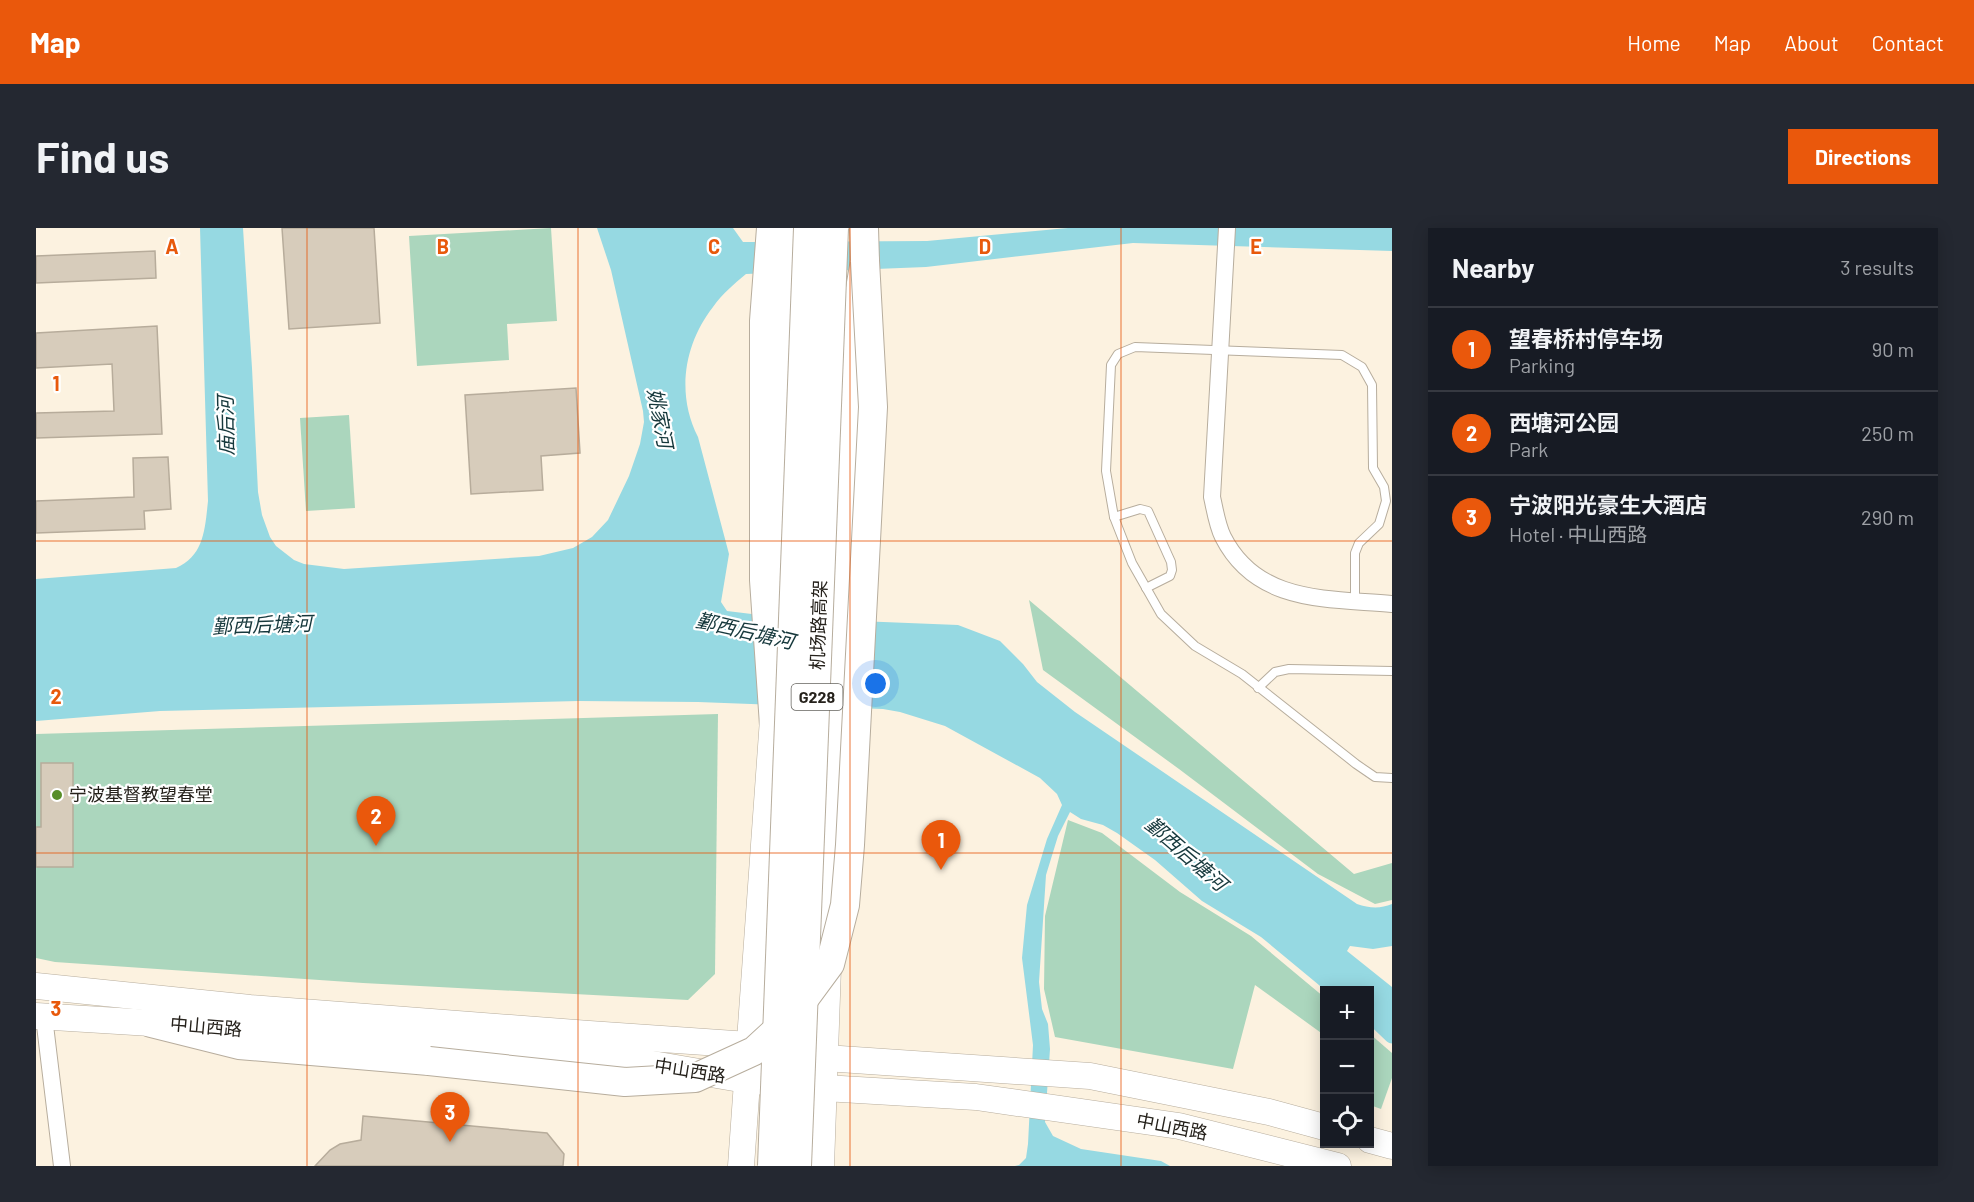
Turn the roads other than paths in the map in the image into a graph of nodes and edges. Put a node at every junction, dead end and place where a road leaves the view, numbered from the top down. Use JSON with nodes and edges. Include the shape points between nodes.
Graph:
{"nodes":[{"id":1,"x":771,"y":228,"type":"edge"},
{"id":2,"x":789,"y":228,"type":"edge"},
{"id":3,"x":808,"y":228,"type":"edge"},
{"id":4,"x":834,"y":228,"type":"edge"},
{"id":5,"x":846,"y":228,"type":"edge"},
{"id":6,"x":864,"y":228,"type":"edge"},
{"id":7,"x":1227,"y":228,"type":"edge"},
{"id":8,"x":865,"y":261,"type":"junction"},
{"id":9,"x":1221,"y":350,"type":"junction"},
{"id":10,"x":1114,"y":517,"type":"junction"},
{"id":11,"x":1146,"y":588,"type":"junction"},
{"id":12,"x":1355,"y":601,"type":"junction"},
{"id":13,"x":1392,"y":604,"type":"edge"},
{"id":14,"x":1392,"y":671,"type":"edge"},
{"id":15,"x":1258,"y":688,"type":"junction"},
{"id":16,"x":773,"y":729,"type":"junction"},
{"id":17,"x":1392,"y":778,"type":"edge"},
{"id":18,"x":832,"y":853,"type":"junction"},
{"id":19,"x":36,"y":986,"type":"edge"},
{"id":20,"x":40,"y":1017,"type":"edge"},
{"id":21,"x":151,"y":1023,"type":"junction"},
{"id":22,"x":749,"y":1045,"type":"junction"},
{"id":23,"x":825,"y":1058,"type":"junction"},
{"id":24,"x":746,"y":1080,"type":"junction"},
{"id":25,"x":824,"y":1088,"type":"junction"},
{"id":26,"x":1320,"y":1126,"type":"edge"},
{"id":27,"x":1374,"y":1141,"type":"edge"},
{"id":28,"x":1392,"y":1146,"type":"edge"},
{"id":29,"x":62,"y":1166,"type":"edge"},
{"id":30,"x":741,"y":1166,"type":"edge"},
{"id":31,"x":772,"y":1166,"type":"edge"},
{"id":32,"x":797,"y":1166,"type":"edge"},
{"id":33,"x":821,"y":1166,"type":"edge"},
{"id":34,"x":1338,"y":1166,"type":"edge"}],
"edges":[{"from":1,"to":16,"type":"highway","via":[[764,321],[764,580]]},
{"from":2,"to":16,"type":"main road"},
{"from":3,"to":31,"type":"highway","name":"机场路高架","number":"G228","bridge":true},
{"from":4,"to":32,"type":"highway","name":"机场路高架","number":"G228","bridge":true},
{"from":5,"to":18,"type":"main road","via":[[837,421]]},
{"from":6,"to":8,"type":"highway"},
{"from":7,"to":9,"type":"street"},
{"from":8,"to":18,"type":"highway","bridge":true,"via":[[852,333],[842,787]]},
{"from":8,"to":21,"type":"highway","bridge":true,"via":[[873,407],[850,844],[844,905],[831,964],[792,1017],[754,1051],[694,1078],[625,1082],[239,1045]]},
{"from":9,"to":10,"type":"lane","via":[[1135,347],[1118,354],[1111,365],[1106,471]]},
{"from":9,"to":12,"type":"street","via":[[1212,497],[1221,535],[1236,559],[1273,587],[1297,596]]},
{"from":9,"to":12,"type":"lane","via":[[1342,356],[1362,367],[1372,385],[1373,468],[1384,487],[1386,501],[1380,524],[1359,543],[1355,553]]},
{"from":10,"to":11,"type":"lane"},
{"from":10,"to":11,"type":"lane","via":[[1140,509],[1148,511],[1171,562],[1170,576]]},
{"from":11,"to":15,"type":"lane","via":[[1161,615],[1196,646]]},
{"from":12,"to":13,"type":"street"},
{"from":14,"to":15,"type":"lane","via":[[1289,669],[1275,672]]},
{"from":15,"to":17,"type":"lane","via":[[1365,771],[1375,777]]},
{"from":16,"to":22,"type":"main road"},
{"from":18,"to":23,"type":"main road"},
{"from":19,"to":22,"type":"main road","name":"中山西路","via":[[250,1008]]},
{"from":20,"to":21,"type":"main road","name":"中山西路"},
{"from":20,"to":29,"type":"street"},
{"from":21,"to":24,"type":"main road","name":"中山西路","via":[[635,1061]]},
{"from":22,"to":23,"type":"main road","name":"中山西路"},
{"from":22,"to":24,"type":"main road"},
{"from":23,"to":25,"type":"main road"},
{"from":23,"to":26,"type":"main road","name":"中山西路","via":[[1090,1076]]},
{"from":24,"to":25,"type":"main road","name":"中山西路"},
{"from":24,"to":30,"type":"main road"},
{"from":25,"to":33,"type":"main road"},
{"from":25,"to":34,"type":"main road","name":"中山西路","via":[[976,1097],[1179,1126]]},
{"from":27,"to":28,"type":"main road"}]}
